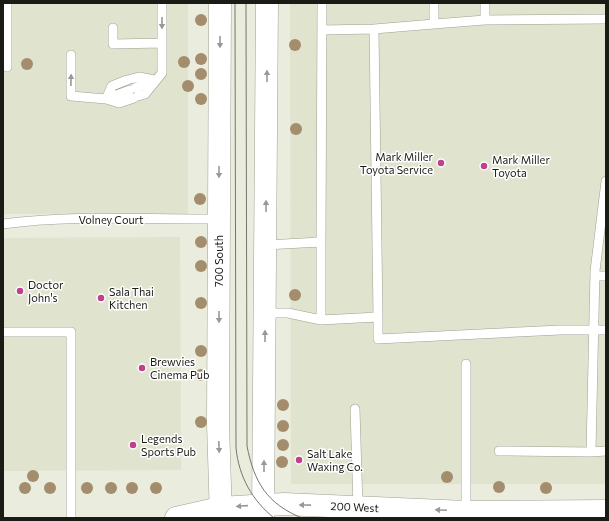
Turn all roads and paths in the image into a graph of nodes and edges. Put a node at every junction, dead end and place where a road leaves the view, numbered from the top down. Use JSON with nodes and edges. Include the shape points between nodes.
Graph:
{"nodes":[{"id":1,"x":7,"y":3,"type":"edge"},
{"id":2,"x":162,"y":3,"type":"edge"},
{"id":3,"x":220,"y":3,"type":"edge"},
{"id":4,"x":267,"y":3,"type":"edge"},
{"id":5,"x":322,"y":3,"type":"edge"},
{"id":6,"x":434,"y":3,"type":"edge"},
{"id":7,"x":485,"y":3,"type":"edge"},
{"id":8,"x":606,"y":19,"type":"edge"},
{"id":9,"x":485,"y":20,"type":"junction"},
{"id":10,"x":434,"y":24,"type":"junction"},
{"id":11,"x":113,"y":28,"type":"dead end"},
{"id":12,"x":374,"y":29,"type":"junction"},
{"id":13,"x":322,"y":30,"type":"junction"},
{"id":14,"x":162,"y":43,"type":"junction"},
{"id":15,"x":71,"y":55,"type":"dead end"},
{"id":16,"x":7,"y":67,"type":"dead end"},
{"id":17,"x":154,"y":80,"type":"junction"},
{"id":18,"x":106,"y":99,"type":"junction"},
{"id":19,"x":606,"y":181,"type":"edge"},
{"id":20,"x":219,"y":220,"type":"junction"},
{"id":21,"x":3,"y":224,"type":"edge"},
{"id":22,"x":321,"y":242,"type":"junction"},
{"id":23,"x":265,"y":245,"type":"junction"},
{"id":24,"x":595,"y":276,"type":"junction"},
{"id":25,"x":606,"y":276,"type":"edge"},
{"id":26,"x":265,"y":313,"type":"junction"},
{"id":27,"x":378,"y":317,"type":"junction"},
{"id":28,"x":322,"y":320,"type":"junction"},
{"id":29,"x":594,"y":330,"type":"junction"},
{"id":30,"x":606,"y":330,"type":"edge"},
{"id":31,"x":3,"y":332,"type":"edge"},
{"id":32,"x":466,"y":364,"type":"dead end"},
{"id":33,"x":355,"y":409,"type":"dead end"},
{"id":34,"x":499,"y":451,"type":"dead end"},
{"id":35,"x":606,"y":451,"type":"edge"},
{"id":36,"x":591,"y":452,"type":"junction"},
{"id":37,"x":358,"y":507,"type":"junction"},
{"id":38,"x":263,"y":511,"type":"edge"},
{"id":39,"x":606,"y":511,"type":"edge"},
{"id":40,"x":466,"y":512,"type":"junction"},
{"id":41,"x":221,"y":513,"type":"edge"},
{"id":42,"x":71,"y":518,"type":"edge"},
{"id":43,"x":176,"y":518,"type":"edge"}],
"edges":[{"from":1,"to":16,"type":"lane"},
{"from":2,"to":14,"type":"lane","one_way":true},
{"from":3,"to":20,"type":"street","name":"700 South","one_way":true},
{"from":23,"to":4,"type":"street","one_way":true},
{"from":5,"to":13,"type":"lane"},
{"from":6,"to":10,"type":"lane"},
{"from":7,"to":9,"type":"lane"},
{"from":8,"to":9,"type":"lane"},
{"from":9,"to":10,"type":"lane"},
{"from":10,"to":12,"type":"lane"},
{"from":11,"to":14,"type":"lane","via":[[113,44]]},
{"from":12,"to":13,"type":"lane"},
{"from":12,"to":27,"type":"lane"},
{"from":13,"to":22,"type":"lane"},
{"from":14,"to":17,"type":"lane","via":[[162,73]]},
{"from":18,"to":15,"type":"lane","one_way":true,"via":[[71,96]]},
{"from":17,"to":18,"type":"lane","via":[[119,103]]},
{"from":17,"to":18,"type":"lane","via":[[139,77],[112,86]]},
{"from":19,"to":24,"type":"lane"},
{"from":20,"to":21,"type":"lane","name":"Volney Court","via":[[99,219]]},
{"from":20,"to":41,"type":"street","name":"700 South","one_way":true,"via":[[218,424]]},
{"from":22,"to":23,"type":"lane"},
{"from":22,"to":28,"type":"lane"},
{"from":23,"to":26,"type":"street"},
{"from":24,"to":25,"type":"lane"},
{"from":24,"to":29,"type":"lane"},
{"from":26,"to":28,"type":"lane","via":[[288,313]]},
{"from":38,"to":26,"type":"street","one_way":true},
{"from":27,"to":28,"type":"lane"},
{"from":27,"to":29,"type":"lane","via":[[378,339]]},
{"from":29,"to":30,"type":"lane"},
{"from":29,"to":36,"type":"lane"},
{"from":31,"to":42,"type":"lane","via":[[71,332]]},
{"from":32,"to":40,"type":"lane"},
{"from":33,"to":37,"type":"lane"},
{"from":34,"to":36,"type":"lane"},
{"from":35,"to":36,"type":"lane"},
{"from":37,"to":38,"type":"street","name":"200 West","one_way":true},
{"from":40,"to":37,"type":"street","name":"200 West","one_way":true},
{"from":38,"to":41,"type":"street","name":"200 West","one_way":true},
{"from":39,"to":40,"type":"street","name":"200 West"},
{"from":41,"to":43,"type":"street","name":"200 West"}]}
